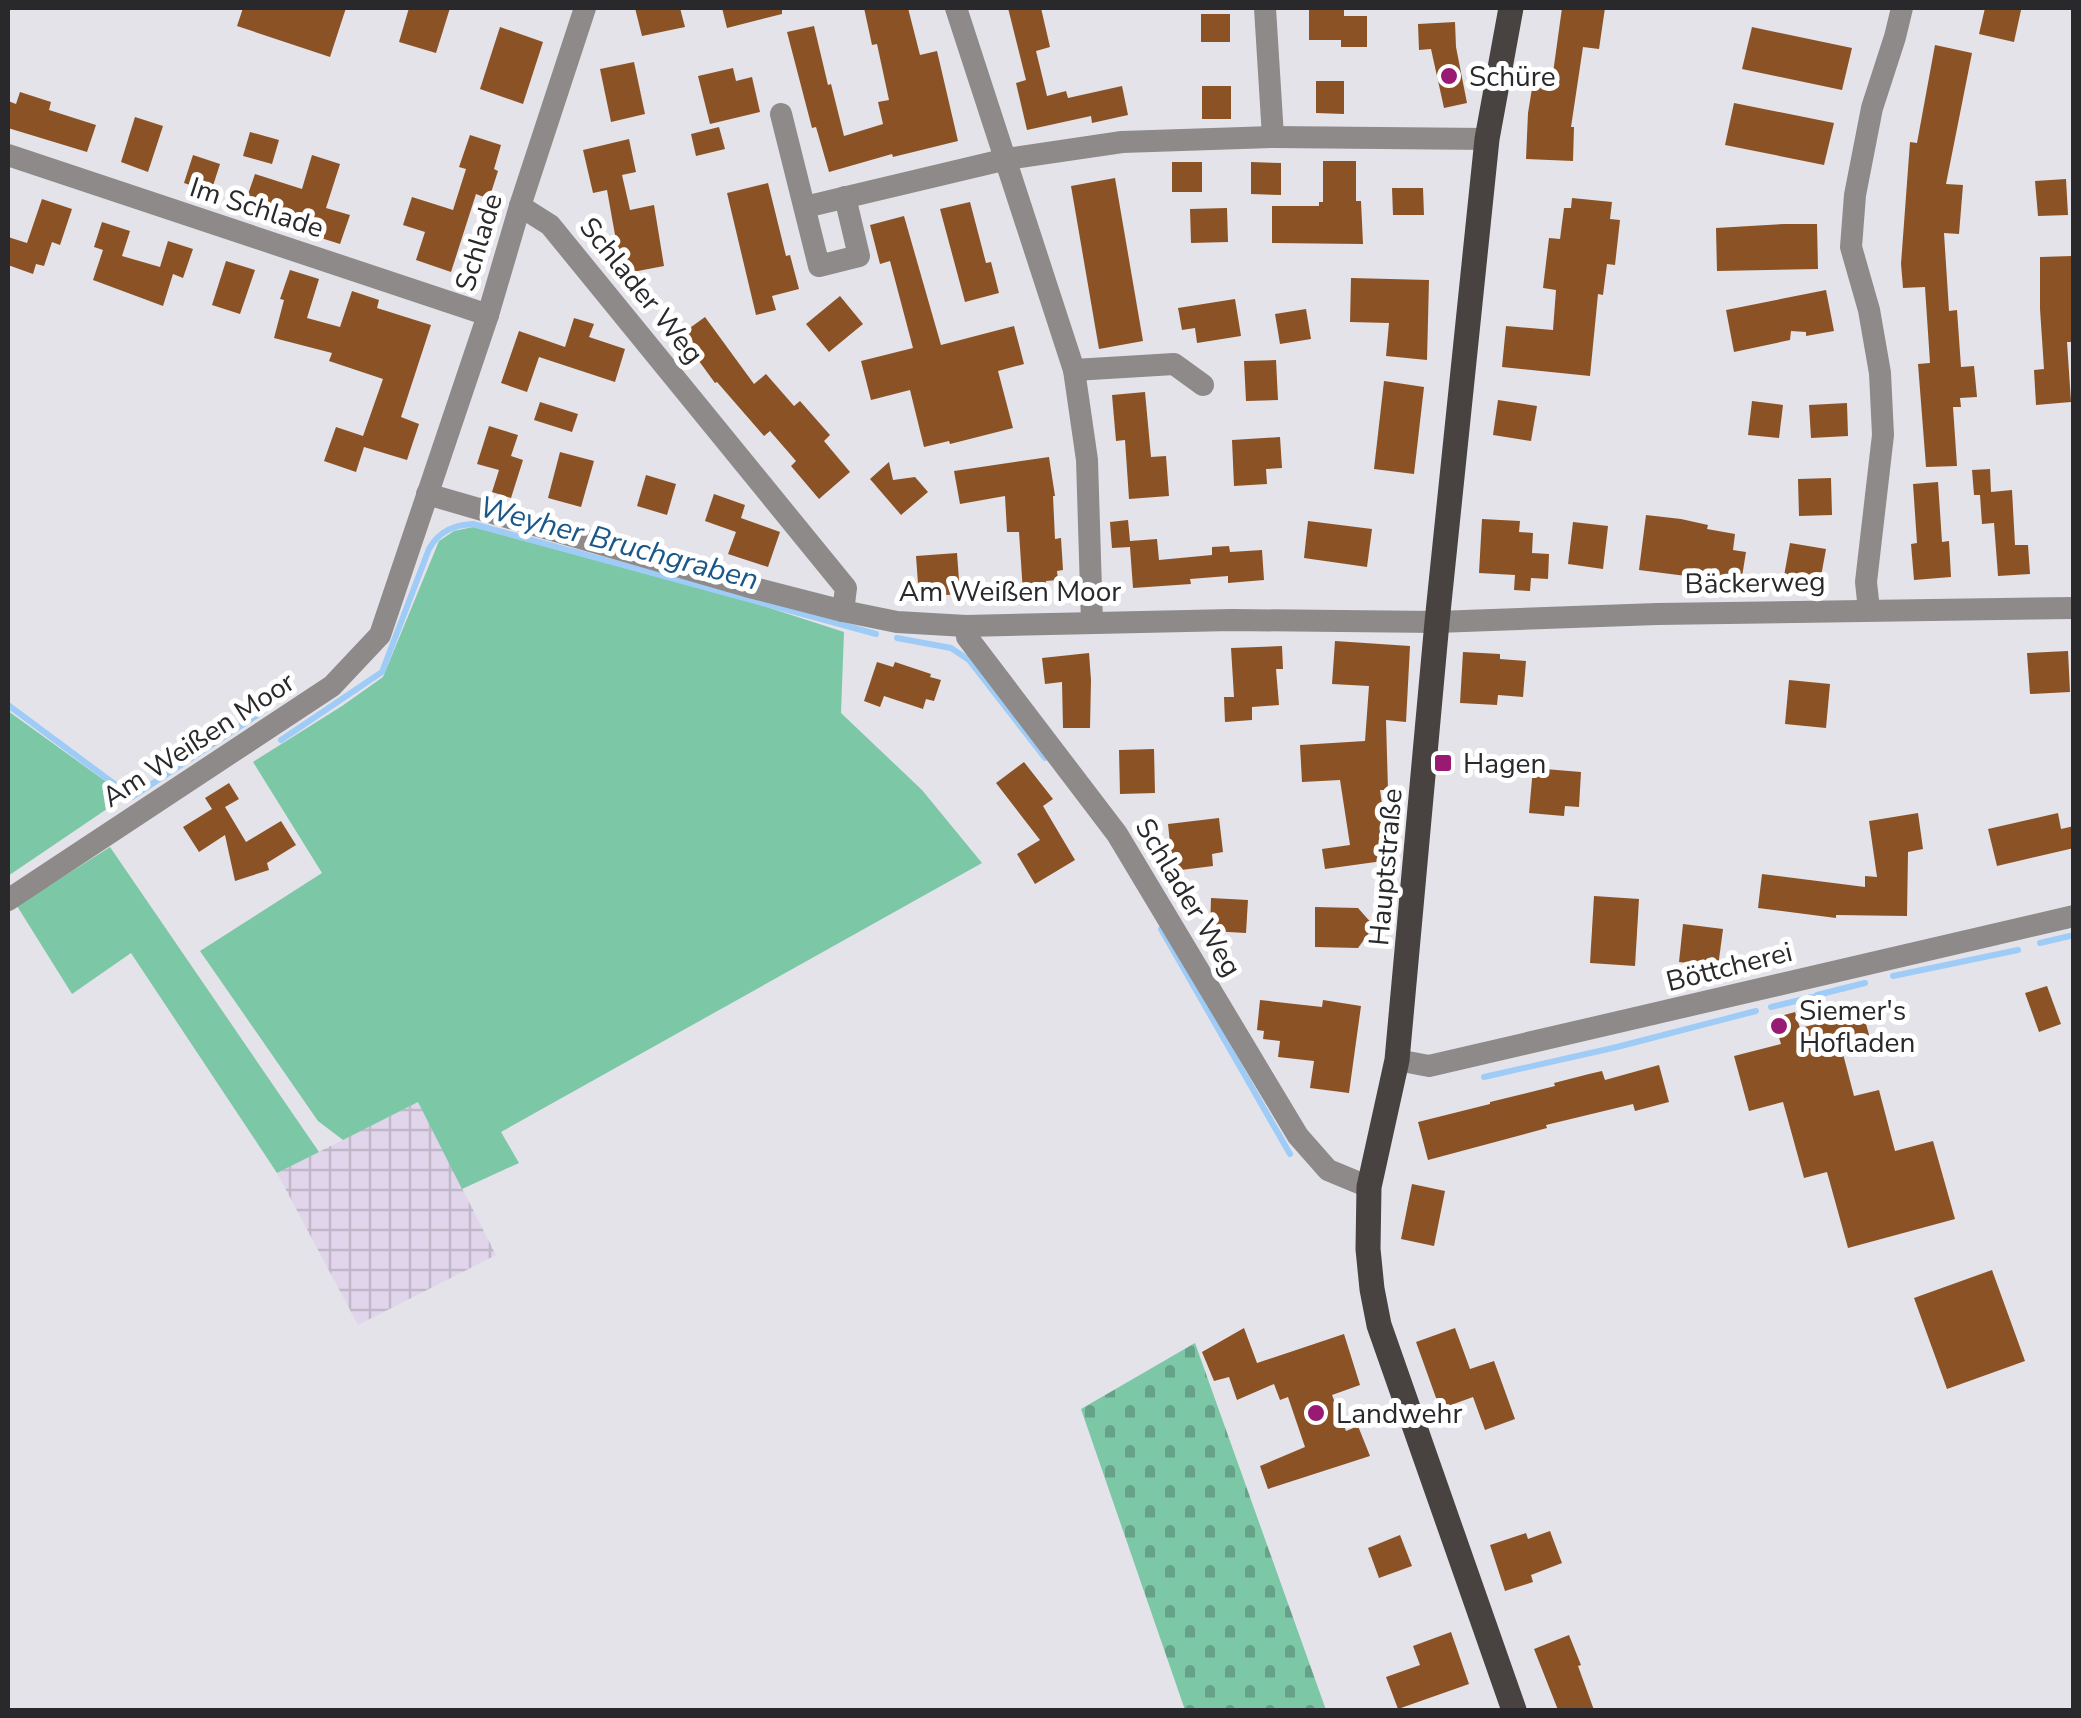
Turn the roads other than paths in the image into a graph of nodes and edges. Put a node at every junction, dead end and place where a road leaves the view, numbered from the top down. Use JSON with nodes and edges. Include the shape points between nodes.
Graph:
{"nodes":[{"id":1,"x":585,"y":8,"type":"edge"},
{"id":2,"x":956,"y":8,"type":"edge"},
{"id":3,"x":1265,"y":8,"type":"edge"},
{"id":4,"x":1511,"y":8,"type":"edge"},
{"id":5,"x":1902,"y":8,"type":"edge"},
{"id":6,"x":781,"y":114,"type":"dead end"},
{"id":7,"x":1273,"y":136,"type":"junction"},
{"id":8,"x":1487,"y":138,"type":"junction"},
{"id":9,"x":8,"y":155,"type":"edge"},
{"id":10,"x":1007,"y":159,"type":"junction"},
{"id":11,"x":846,"y":197,"type":"junction"},
{"id":12,"x":520,"y":206,"type":"junction"},
{"id":13,"x":805,"y":207,"type":"junction"},
{"id":14,"x":488,"y":315,"type":"junction"},
{"id":15,"x":1074,"y":370,"type":"junction"},
{"id":16,"x":1203,"y":385,"type":"dead end"},
{"id":17,"x":427,"y":494,"type":"junction"},
{"id":18,"x":2074,"y":608,"type":"edge"},
{"id":19,"x":1869,"y":610,"type":"junction"},
{"id":20,"x":843,"y":612,"type":"junction"},
{"id":21,"x":1437,"y":622,"type":"junction"},
{"id":22,"x":1092,"y":623,"type":"junction"},
{"id":23,"x":966,"y":626,"type":"junction"},
{"id":24,"x":8,"y":900,"type":"edge"},
{"id":25,"x":2074,"y":916,"type":"edge"},
{"id":26,"x":1397,"y":1060,"type":"junction"},
{"id":27,"x":1369,"y":1188,"type":"junction"},
{"id":28,"x":1514,"y":1710,"type":"edge"}],
"edges":[{"from":1,"to":12,"type":"street","name":"Schlade"},
{"from":2,"to":10,"type":"street"},
{"from":3,"to":7,"type":"street"},
{"from":4,"to":8,"type":"main road","name":"Hauptstraße"},
{"from":5,"to":19,"type":"street","via":[[1870,117],[1851,247],[1872,326],[1884,435],[1866,582]]},
{"from":6,"to":13,"type":"street"},
{"from":7,"to":8,"type":"street"},
{"from":7,"to":10,"type":"street","via":[[1122,142]]},
{"from":8,"to":21,"type":"main road","name":"Hauptstraße"},
{"from":9,"to":14,"type":"street","name":"Im Schlade"},
{"from":10,"to":11,"type":"street"},
{"from":10,"to":15,"type":"street"},
{"from":11,"to":13,"type":"street"},
{"from":11,"to":13,"type":"street","via":[[859,256],[832,263],[819,266]]},
{"from":12,"to":14,"type":"street","name":"Schlade"},
{"from":12,"to":20,"type":"street","name":"Schlader Weg","via":[[550,225],[846,588]]},
{"from":14,"to":17,"type":"street","name":"Schlade"},
{"from":15,"to":16,"type":"street","via":[[1174,364]]},
{"from":15,"to":22,"type":"street","via":[[1087,460]]},
{"from":17,"to":20,"type":"street","name":"Am Weißen Moor"},
{"from":17,"to":24,"type":"street","name":"Am Weißen Moor","via":[[380,634],[332,686]]},
{"from":18,"to":19,"type":"street","name":"Bäckerweg"},
{"from":19,"to":21,"type":"street","name":"Bäckerweg"},
{"from":20,"to":23,"type":"street","name":"Am Weißen Moor"},
{"from":21,"to":22,"type":"street","name":"Am Weißen Moor"},
{"from":21,"to":26,"type":"main road","name":"Hauptstraße"},
{"from":22,"to":23,"type":"street","name":"Am Weißen Moor"},
{"from":23,"to":27,"type":"street","name":"Schlader Weg","via":[[967,637],[1117,834],[1298,1136],[1328,1170]]},
{"from":25,"to":26,"type":"street","name":"Böttcherei","via":[[1430,1066]]},
{"from":26,"to":27,"type":"main road","name":"Hauptstraße"},
{"from":27,"to":28,"type":"main road","name":"Hauptstraße","via":[[1368,1250],[1379,1325]]}]}
